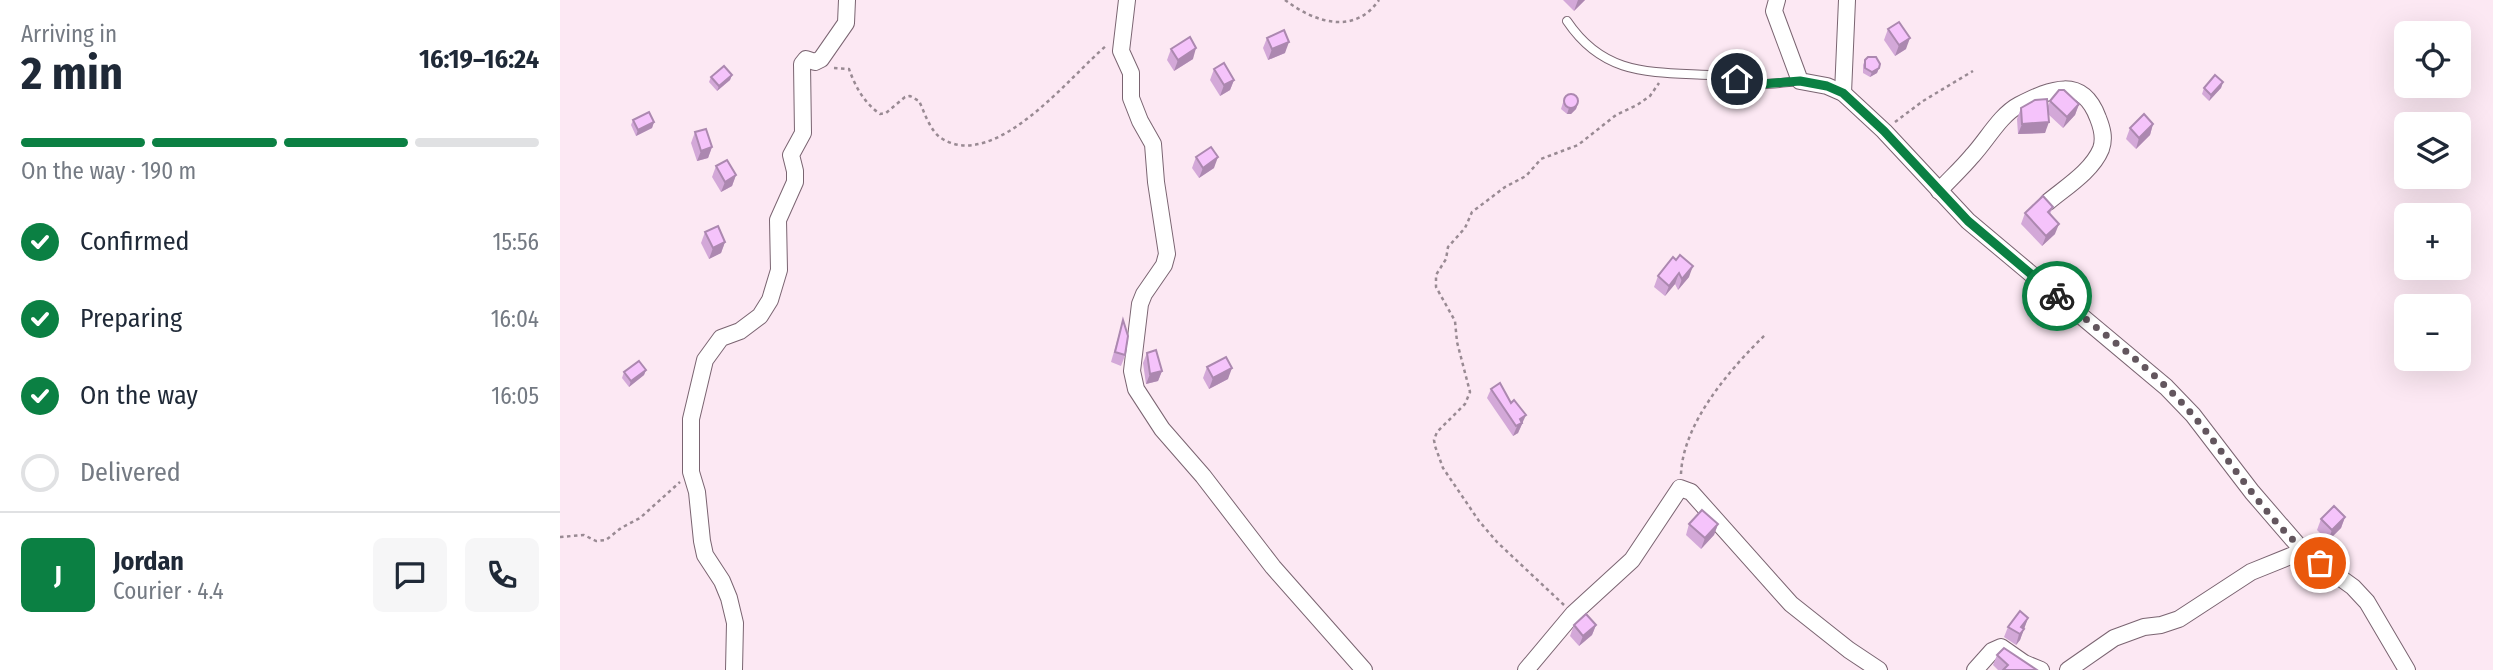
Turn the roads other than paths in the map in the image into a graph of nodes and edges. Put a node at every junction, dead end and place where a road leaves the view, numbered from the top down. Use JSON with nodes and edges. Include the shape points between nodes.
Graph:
{"nodes":[{"id":1,"x":847,"y":0,"type":"edge"},
{"id":2,"x":1128,"y":0,"type":"edge"},
{"id":3,"x":1777,"y":0,"type":"edge"},
{"id":4,"x":1847,"y":0,"type":"edge"},
{"id":5,"x":1567,"y":21,"type":"dead end"},
{"id":6,"x":1800,"y":81,"type":"junction"},
{"id":7,"x":1843,"y":93,"type":"junction"},
{"id":8,"x":1939,"y":191,"type":"junction"},
{"id":9,"x":2048,"y":202,"type":"edge"},
{"id":10,"x":2304,"y":551,"type":"junction"},
{"id":11,"x":734,"y":670,"type":"edge"},
{"id":12,"x":1364,"y":670,"type":"edge"},
{"id":13,"x":1526,"y":670,"type":"edge"},
{"id":14,"x":1880,"y":670,"type":"edge"},
{"id":15,"x":1975,"y":670,"type":"edge"},
{"id":16,"x":2041,"y":670,"type":"edge"},
{"id":17,"x":2068,"y":670,"type":"edge"},
{"id":18,"x":2407,"y":670,"type":"edge"}],
"edges":[{"from":1,"to":11,"type":"street","via":[[846,23],[821,59],[802,64],[803,133],[791,155],[795,182],[778,220],[779,262],[769,300],[762,313],[740,331],[721,338],[705,360],[691,419],[691,472],[705,555],[726,589],[735,623]]},
{"from":2,"to":12,"type":"street","via":[[1121,51],[1131,73],[1131,98],[1153,144],[1167,254],[1140,304],[1132,372],[1136,389],[1162,429],[1273,567]]},
{"from":3,"to":6,"type":"street","via":[[1777,21]]},
{"from":4,"to":7,"type":"street"},
{"from":5,"to":6,"type":"lane","via":[[1580,40],[1627,68],[1762,84]]},
{"from":6,"to":7,"type":"street"},
{"from":7,"to":8,"type":"street"},
{"from":8,"to":9,"type":"street","via":[[2014,108],[2062,88],[2073,89],[2095,108],[2102,146],[2087,169]]},
{"from":8,"to":10,"type":"street","via":[[2013,260],[2166,387]]},
{"from":10,"to":17,"type":"street","via":[[2251,572],[2179,619],[2114,638]]},
{"from":10,"to":18,"type":"street","via":[[2367,602]]},
{"from":13,"to":14,"type":"street","via":[[1573,614],[1632,560],[1680,488],[1691,492],[1791,604]]},
{"from":15,"to":16,"type":"street","via":[[2001,647]]}]}
